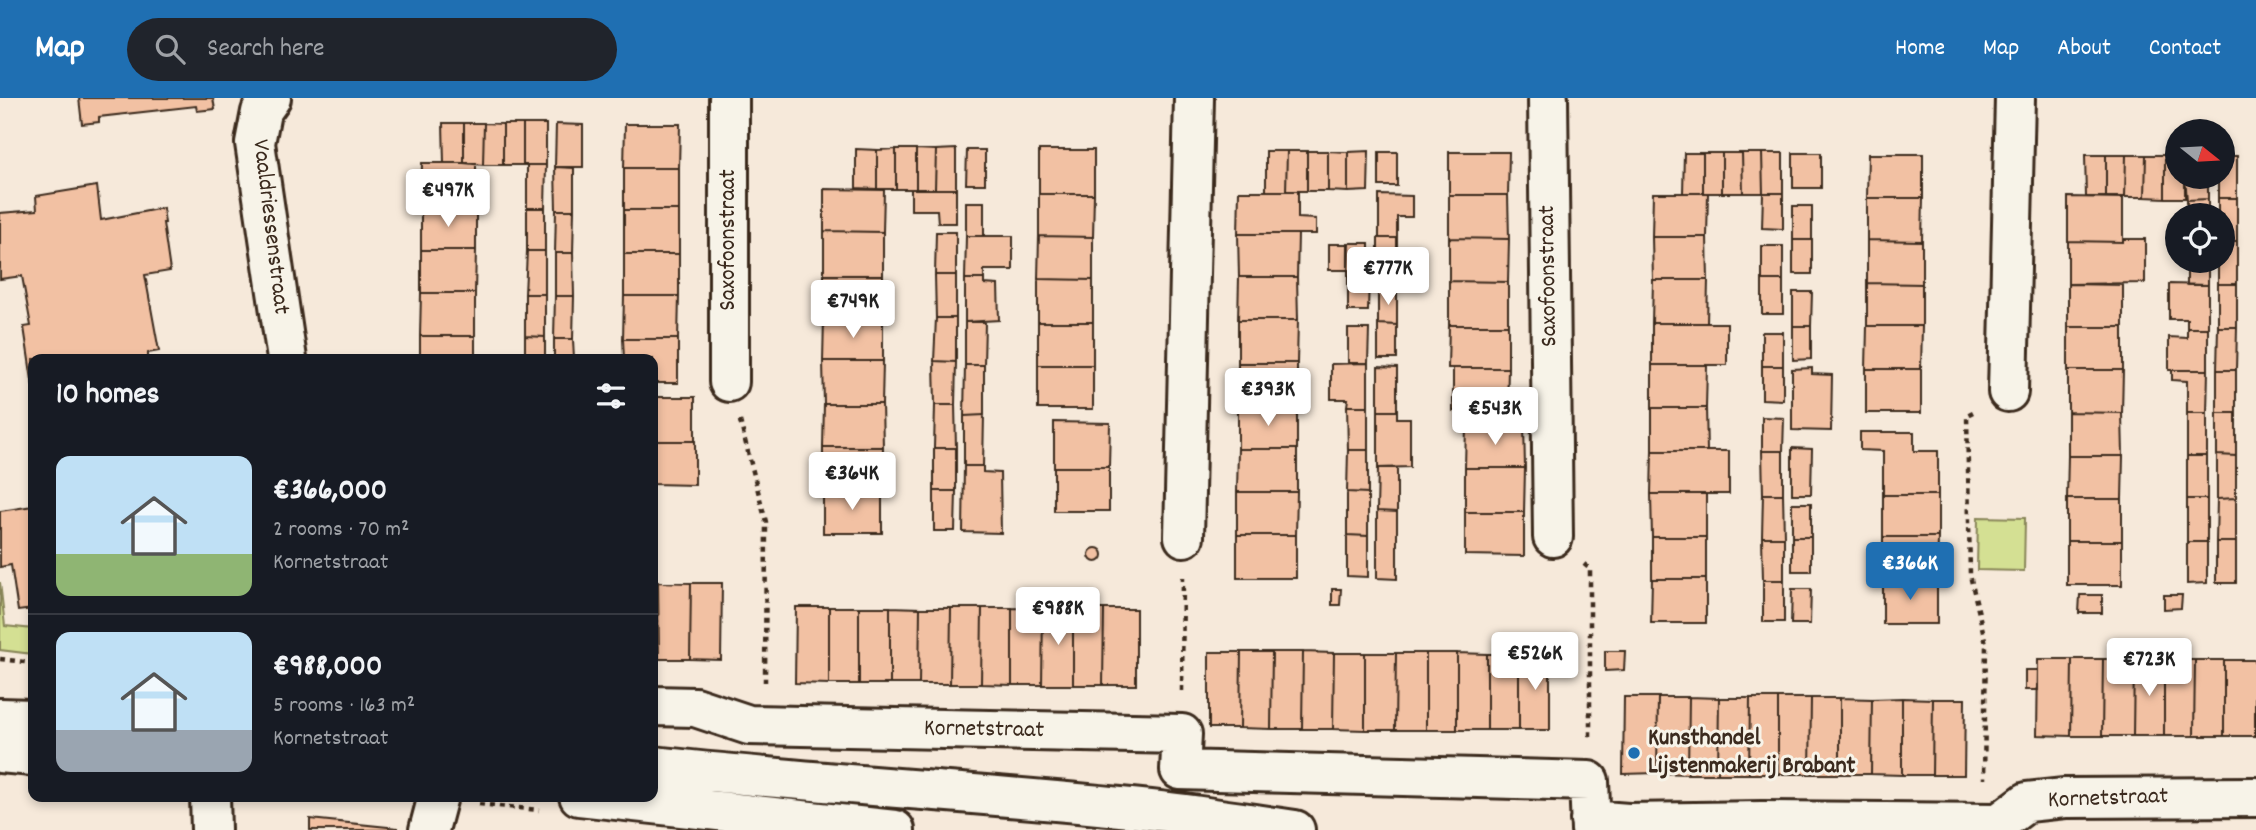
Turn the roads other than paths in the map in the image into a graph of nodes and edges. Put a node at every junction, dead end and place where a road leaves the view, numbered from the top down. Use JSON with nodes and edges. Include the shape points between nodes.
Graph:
{"nodes":[{"id":1,"x":271,"y":98,"type":"edge"},
{"id":2,"x":729,"y":98,"type":"edge"},
{"id":3,"x":1194,"y":98,"type":"edge"},
{"id":4,"x":1548,"y":98,"type":"edge"},
{"id":5,"x":2015,"y":98,"type":"edge"},
{"id":6,"x":286,"y":354,"type":"edge"},
{"id":7,"x":729,"y":382,"type":"road end"},
{"id":8,"x":2008,"y":392,"type":"road end"},
{"id":9,"x":1184,"y":537,"type":"road end"},
{"id":10,"x":1553,"y":537,"type":"road end"},
{"id":11,"x":658,"y":706,"type":"edge"},
{"id":12,"x":0,"y":718,"type":"edge"},
{"id":13,"x":28,"y":719,"type":"edge"},
{"id":14,"x":756,"y":725,"type":"junction"},
{"id":15,"x":1181,"y":752,"type":"junction"},
{"id":16,"x":0,"y":753,"type":"edge"},
{"id":17,"x":28,"y":756,"type":"edge"},
{"id":18,"x":658,"y":767,"type":"edge"},
{"id":19,"x":746,"y":776,"type":"junction"},
{"id":20,"x":2256,"y":797,"type":"edge"},
{"id":21,"x":211,"y":802,"type":"edge"},
{"id":22,"x":436,"y":802,"type":"edge"},
{"id":23,"x":635,"y":802,"type":"edge"},
{"id":24,"x":1168,"y":821,"type":"edge"},
{"id":25,"x":1590,"y":825,"type":"edge"},
{"id":26,"x":211,"y":830,"type":"edge"},
{"id":27,"x":429,"y":830,"type":"edge"},
{"id":28,"x":895,"y":830,"type":"edge"},
{"id":29,"x":1295,"y":830,"type":"edge"}],
"edges":[{"from":1,"to":6,"type":"street","name":"Vaaldriessenstraat","via":[[261,112],[255,143]]},
{"from":2,"to":7,"type":"street","name":"Saxofoonstraat"},
{"from":3,"to":9,"type":"street"},
{"from":4,"to":10,"type":"street","name":"Saxofoonstraat"},
{"from":5,"to":8,"type":"street"},
{"from":11,"to":14,"type":"street","name":"Kornetstraat","via":[[695,707]]},
{"from":12,"to":13,"type":"street"},
{"from":14,"to":15,"type":"street","name":"Kornetstraat"},
{"from":14,"to":19,"type":"street"},
{"from":15,"to":24,"type":"street"},
{"from":15,"to":25,"type":"street","name":"Kornetstraat","via":[[1589,781]]},
{"from":16,"to":17,"type":"street"},
{"from":18,"to":19,"type":"street"},
{"from":19,"to":24,"type":"street","via":[[1028,798]]},
{"from":20,"to":25,"type":"street","name":"Kornetstraat","via":[[2065,798],[2027,802],[1999,823]]},
{"from":21,"to":26,"type":"street"},
{"from":22,"to":27,"type":"street"},
{"from":23,"to":28,"type":"street"},
{"from":24,"to":29,"type":"street"}]}
